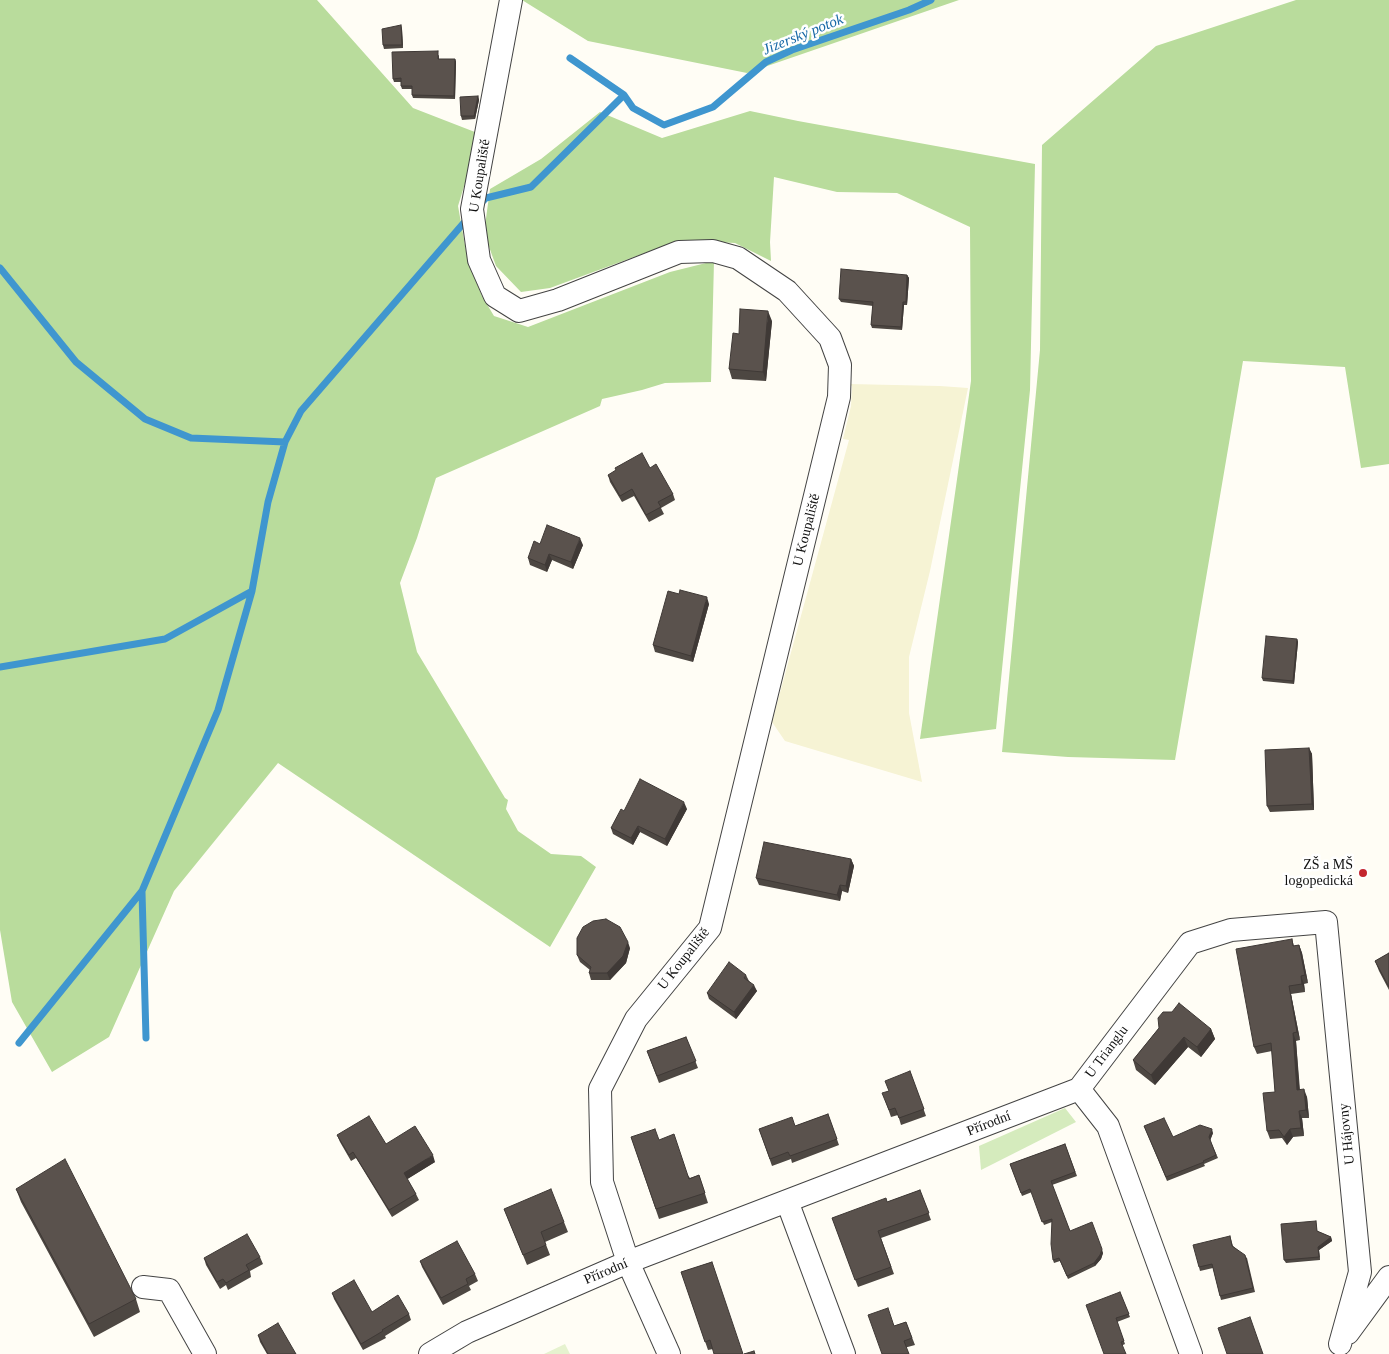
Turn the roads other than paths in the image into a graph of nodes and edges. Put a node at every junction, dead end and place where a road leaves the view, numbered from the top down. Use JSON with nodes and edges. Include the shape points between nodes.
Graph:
{"nodes":[{"id":1,"x":511,"y":0,"type":"edge"},
{"id":2,"x":1326,"y":922,"type":"joint"},
{"id":3,"x":1080,"y":1089,"type":"junction"},
{"id":4,"x":787,"y":1202,"type":"junction"},
{"id":5,"x":628,"y":1262,"type":"junction"},
{"id":6,"x":1389,"y":1277,"type":"edge"},
{"id":7,"x":143,"y":1287,"type":"dead end"},
{"id":8,"x":1336,"y":1349,"type":"edge"},
{"id":9,"x":205,"y":1354,"type":"edge"},
{"id":10,"x":430,"y":1354,"type":"edge"},
{"id":11,"x":669,"y":1354,"type":"edge"},
{"id":12,"x":844,"y":1354,"type":"edge"},
{"id":13,"x":1191,"y":1354,"type":"edge"}],
"edges":[{"from":1,"to":5,"type":"street","name":"U Koupaliště","via":[[474,220],[479,260],[495,296],[518,311],[558,300],[680,252],[714,252],[738,258],[788,291],[830,338],[840,365],[839,397],[710,928],[636,1019],[600,1089],[602,1182]]},
{"from":2,"to":3,"type":"street","name":"U Trianglu","via":[[1230,930],[1190,943]]},
{"from":2,"to":8,"type":"street","name":"U Hájovny","via":[[1360,1272]]},
{"from":3,"to":4,"type":"street","name":"Přírodní"},
{"from":3,"to":13,"type":"street","name":"U Trianglu","via":[[1108,1126]]},
{"from":4,"to":5,"type":"street","name":"Přírodní"},
{"from":4,"to":12,"type":"street"},
{"from":5,"to":10,"type":"street","name":"Přírodní","via":[[467,1332]]},
{"from":5,"to":11,"type":"street","name":"U Koupaliště"},
{"from":6,"to":8,"type":"street"},
{"from":7,"to":9,"type":"street","via":[[169,1290]]}]}
